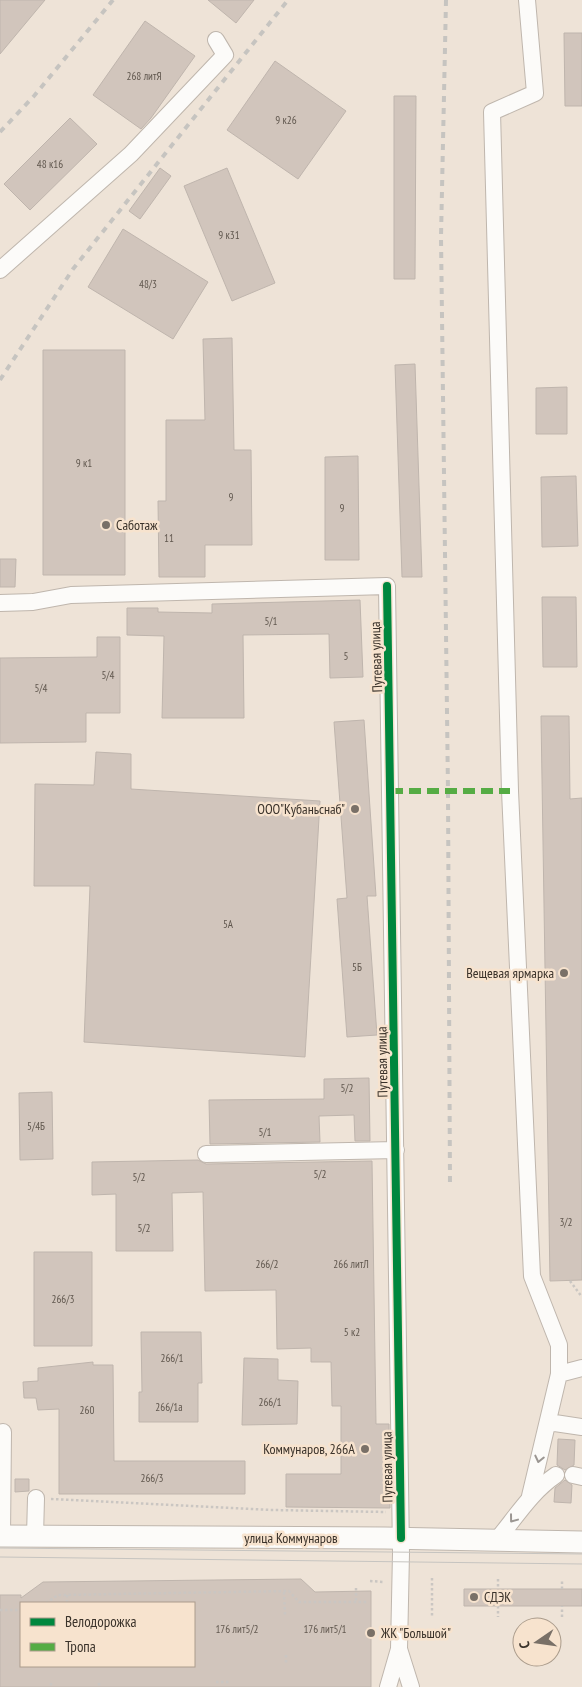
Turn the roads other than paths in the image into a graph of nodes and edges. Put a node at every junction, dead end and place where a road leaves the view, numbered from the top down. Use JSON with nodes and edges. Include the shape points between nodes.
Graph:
{"nodes":[{"id":1,"x":527,"y":0,"type":"edge"},
{"id":2,"x":216,"y":40,"type":"dead end"},
{"id":3,"x":0,"y":270,"type":"edge"},
{"id":4,"x":0,"y":603,"type":"edge"},
{"id":5,"x":396,"y":1150,"type":"junction"},
{"id":6,"x":206,"y":1154,"type":"dead end"},
{"id":7,"x":582,"y":1368,"type":"edge"},
{"id":8,"x":559,"y":1374,"type":"junction"},
{"id":9,"x":548,"y":1422,"type":"junction"},
{"id":10,"x":582,"y":1427,"type":"edge"},
{"id":11,"x":4,"y":1432,"type":"dead end"},
{"id":12,"x":556,"y":1475,"type":"dead end"},
{"id":13,"x":530,"y":1496,"type":"junction"},
{"id":14,"x":36,"y":1498,"type":"road end"},
{"id":15,"x":1,"y":1536,"type":"edge"},
{"id":16,"x":35,"y":1536,"type":"junction"},
{"id":17,"x":401,"y":1538,"type":"junction"},
{"id":18,"x":496,"y":1541,"type":"junction"},
{"id":19,"x":582,"y":1542,"type":"edge"},
{"id":20,"x":400,"y":1650,"type":"junction"},
{"id":21,"x":388,"y":1687,"type":"edge"},
{"id":22,"x":410,"y":1687,"type":"edge"}],
"edges":[{"from":1,"to":8,"type":"street","via":[[534,93],[492,112],[510,791],[532,1276],[559,1345]]},
{"from":2,"to":3,"type":"street","via":[[226,55],[131,154]]},
{"from":4,"to":5,"type":"street","name":"Путевая улица","via":[[33,602],[71,595],[387,586]]},
{"from":5,"to":6,"type":"street"},
{"from":5,"to":17,"type":"street","name":"Путевая улица"},
{"from":7,"to":8,"type":"street"},
{"from":8,"to":9,"type":"street"},
{"from":9,"to":10,"type":"street"},
{"from":9,"to":13,"type":"street","one_way":true},
{"from":11,"to":15,"type":"street"},
{"from":12,"to":13,"type":"street"},
{"from":13,"to":18,"type":"street","one_way":true},
{"from":14,"to":16,"type":"street"},
{"from":15,"to":16,"type":"main road","name":"улица Коммунаров"},
{"from":16,"to":17,"type":"main road","name":"улица Коммунаров"},
{"from":17,"to":18,"type":"main road","name":"улица Коммунаров"},
{"from":17,"to":20,"type":"street","name":"Путевая улица"},
{"from":18,"to":19,"type":"main road","name":"улица Коммунаров"},
{"from":20,"to":21,"type":"street"},
{"from":20,"to":22,"type":"street"},
{"from":21,"to":22,"type":"street","via":[[399,1682]]}]}
